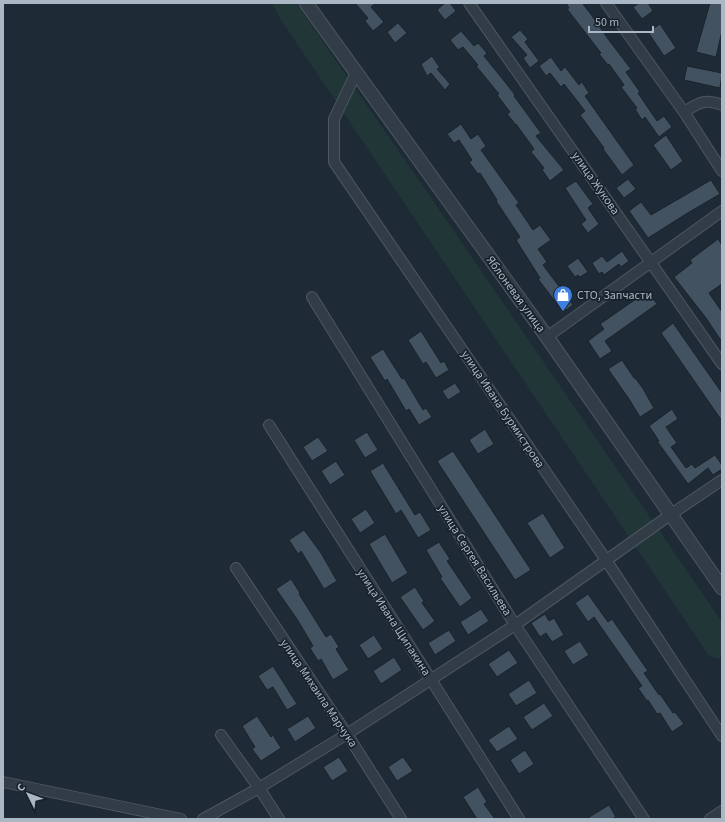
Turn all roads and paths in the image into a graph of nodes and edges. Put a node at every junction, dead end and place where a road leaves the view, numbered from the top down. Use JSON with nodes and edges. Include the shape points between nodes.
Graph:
{"nodes":[{"id":1,"x":306,"y":3,"type":"edge"},
{"id":2,"x":469,"y":3,"type":"edge"},
{"id":3,"x":606,"y":3,"type":"edge"},
{"id":4,"x":356,"y":73,"type":"junction"},
{"id":5,"x":722,"y":104,"type":"edge"},
{"id":6,"x":684,"y":112,"type":"junction"},
{"id":7,"x":722,"y":171,"type":"edge"},
{"id":8,"x":722,"y":211,"type":"edge"},
{"id":9,"x":652,"y":263,"type":"junction"},
{"id":10,"x":312,"y":297,"type":"dead end"},
{"id":11,"x":547,"y":337,"type":"junction"},
{"id":12,"x":722,"y":364,"type":"edge"},
{"id":13,"x":269,"y":425,"type":"dead end"},
{"id":14,"x":722,"y":480,"type":"edge"},
{"id":15,"x":670,"y":515,"type":"junction"},
{"id":16,"x":606,"y":560,"type":"junction"},
{"id":17,"x":236,"y":568,"type":"dead end"},
{"id":18,"x":722,"y":588,"type":"edge"},
{"id":19,"x":514,"y":625,"type":"junction"},
{"id":20,"x":430,"y":678,"type":"junction"},
{"id":21,"x":347,"y":734,"type":"junction"},
{"id":22,"x":221,"y":735,"type":"dead end"},
{"id":23,"x":722,"y":736,"type":"edge"},
{"id":24,"x":3,"y":782,"type":"edge"},
{"id":25,"x":259,"y":788,"type":"junction"},
{"id":26,"x":722,"y":811,"type":"edge"},
{"id":27,"x":181,"y":819,"type":"edge"},
{"id":28,"x":203,"y":819,"type":"edge"},
{"id":29,"x":279,"y":819,"type":"edge"},
{"id":30,"x":400,"y":819,"type":"edge"},
{"id":31,"x":519,"y":819,"type":"edge"},
{"id":32,"x":644,"y":819,"type":"edge"},
{"id":33,"x":710,"y":819,"type":"edge"}],
"edges":[{"from":1,"to":4,"type":"street","name":"Яблоневая улица"},
{"from":2,"to":9,"type":"street","name":"улица Жукова"},
{"from":3,"to":6,"type":"street"},
{"from":4,"to":11,"type":"street","name":"Яблоневая улица"},
{"from":4,"to":16,"type":"street","name":"улица Ивана Бурмистрова","via":[[334,119],[334,162]]},
{"from":5,"to":6,"type":"street","via":[[712,101],[699,103]]},
{"from":6,"to":7,"type":"street"},
{"from":8,"to":9,"type":"street"},
{"from":9,"to":11,"type":"street"},
{"from":9,"to":12,"type":"street","name":"улица Жукова"},
{"from":10,"to":19,"type":"street","name":"улица Сергея Васильева"},
{"from":11,"to":15,"type":"street","name":"Яблоневая улица"},
{"from":13,"to":20,"type":"street","name":"улица Ивана Щипакина"},
{"from":14,"to":15,"type":"street"},
{"from":15,"to":16,"type":"street"},
{"from":15,"to":18,"type":"street","name":"Яблоневая улица"},
{"from":16,"to":19,"type":"street"},
{"from":16,"to":23,"type":"street","name":"улица Ивана Бурмистрова"},
{"from":17,"to":21,"type":"street","name":"улица Михаила Марчука"},
{"from":19,"to":20,"type":"street"},
{"from":19,"to":32,"type":"street","name":"улица Сергея Васильева"},
{"from":20,"to":21,"type":"street"},
{"from":20,"to":31,"type":"street","name":"улица Ивана Щипакина"},
{"from":21,"to":25,"type":"street"},
{"from":21,"to":30,"type":"street","name":"улица Михаила Марчука"},
{"from":22,"to":25,"type":"street"},
{"from":24,"to":27,"type":"street"},
{"from":25,"to":28,"type":"street"},
{"from":25,"to":29,"type":"street"},
{"from":26,"to":33,"type":"street"}]}
